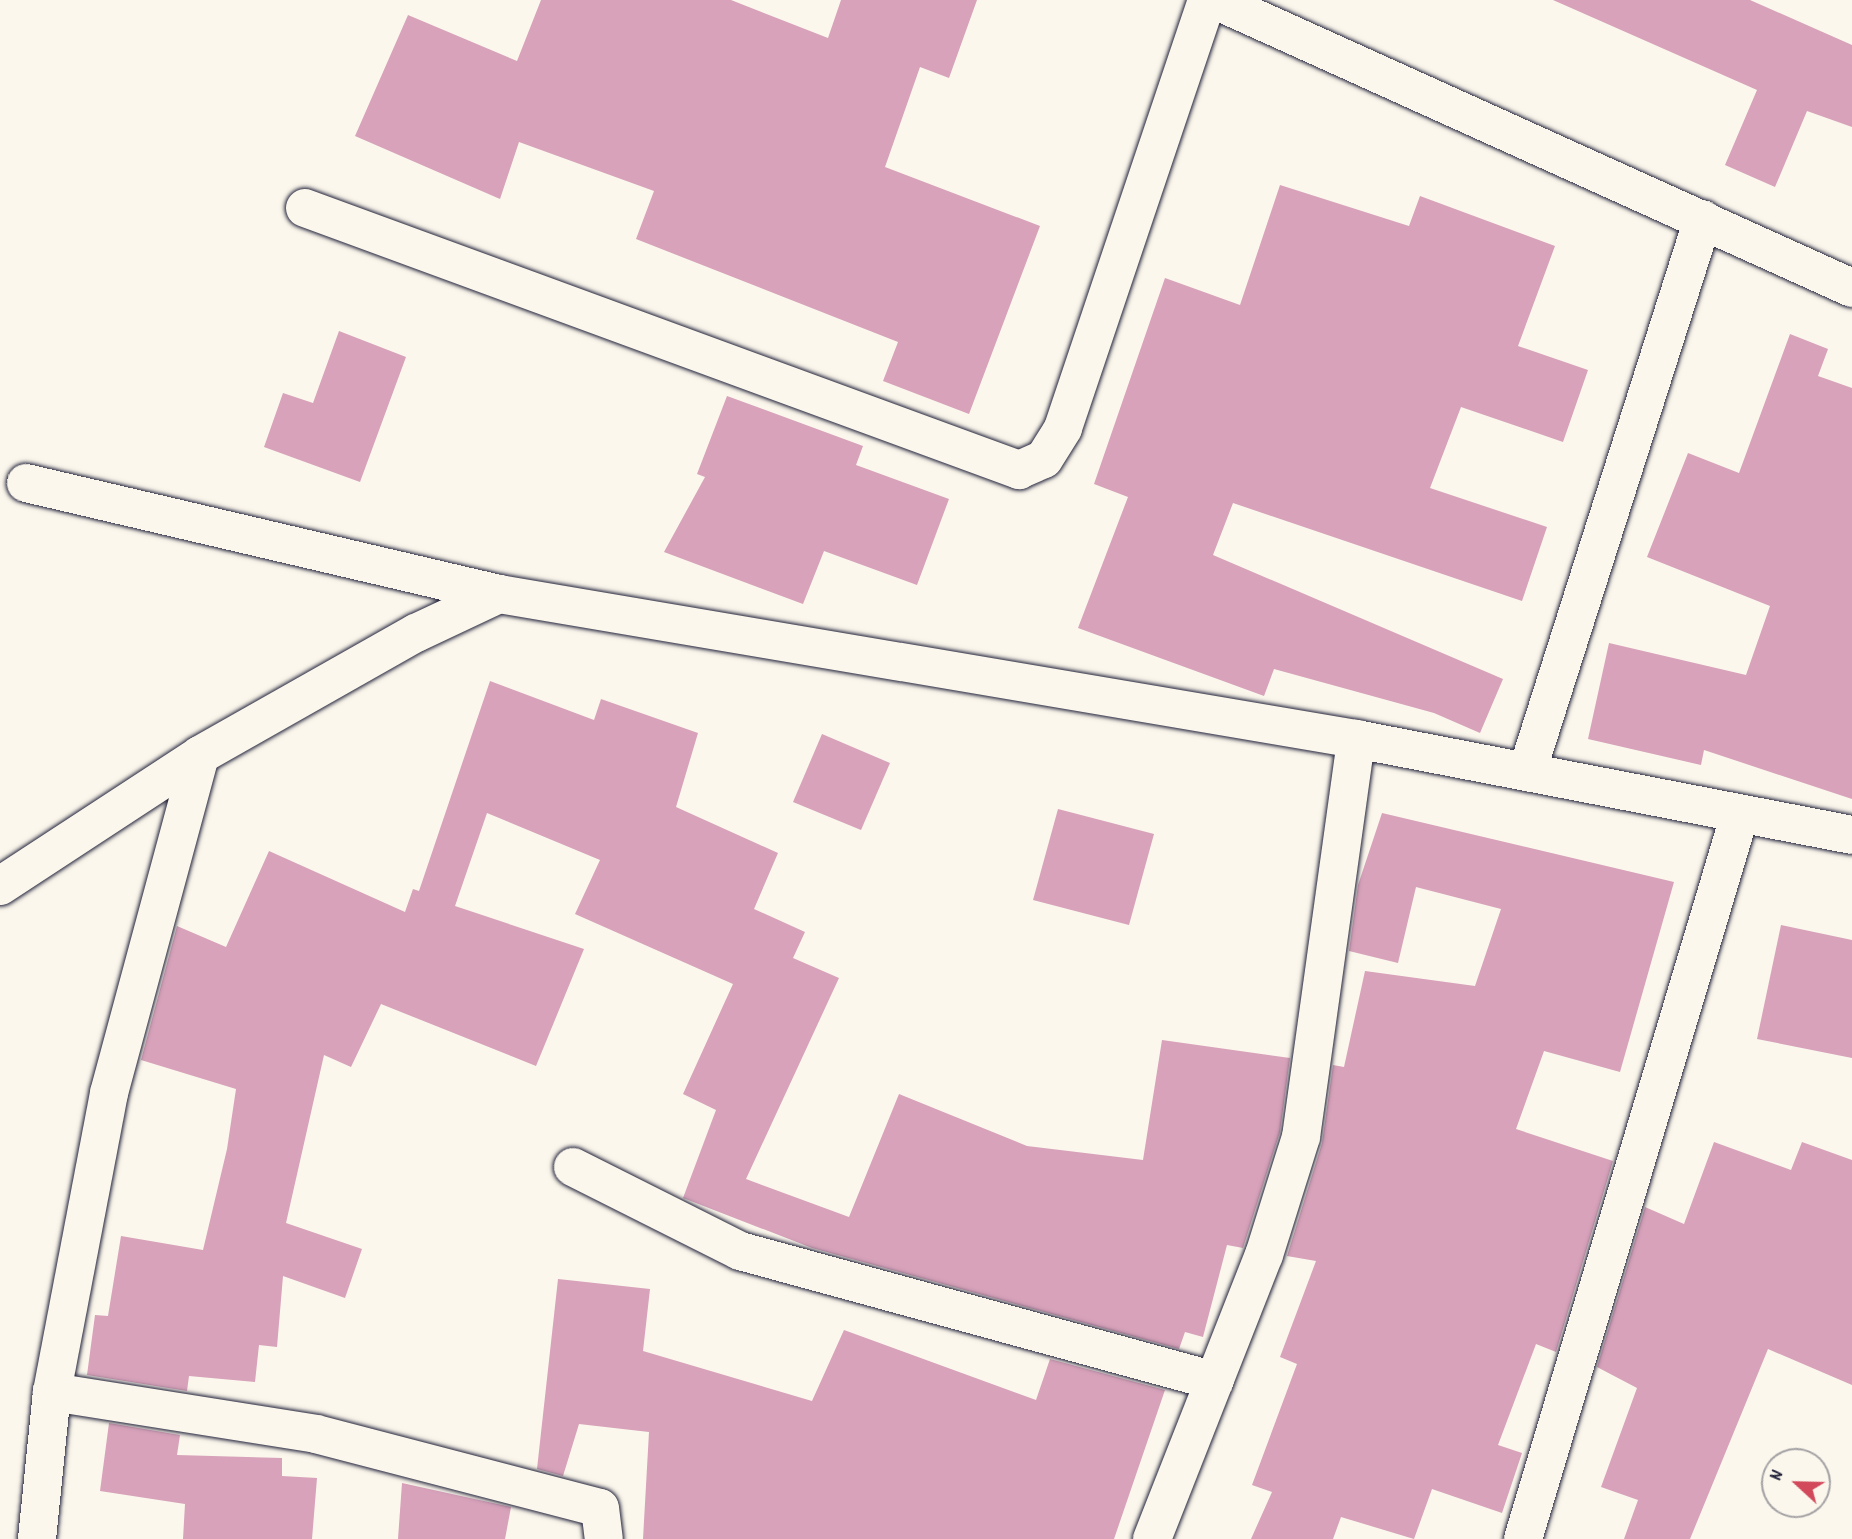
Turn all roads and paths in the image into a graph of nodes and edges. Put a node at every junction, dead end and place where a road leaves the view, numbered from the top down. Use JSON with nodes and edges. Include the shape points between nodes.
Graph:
{"nodes":[{"id":1,"x":1207,"y":0,"type":"edge"},
{"id":2,"x":1215,"y":0,"type":"edge"},
{"id":3,"x":305,"y":208,"type":"dead end"},
{"id":4,"x":1703,"y":219,"type":"junction"},
{"id":5,"x":1852,"y":288,"type":"edge"},
{"id":6,"x":26,"y":483,"type":"dead end"},
{"id":7,"x":499,"y":594,"type":"junction"},
{"id":8,"x":1356,"y":739,"type":"junction"},
{"id":9,"x":200,"y":755,"type":"junction"},
{"id":10,"x":1527,"y":772,"type":"junction"},
{"id":11,"x":1740,"y":814,"type":"junction"},
{"id":12,"x":1852,"y":835,"type":"edge"},
{"id":13,"x":0,"y":886,"type":"edge"},
{"id":14,"x":573,"y":1167,"type":"dead end"},
{"id":15,"x":1214,"y":1381,"type":"junction"},
{"id":16,"x":52,"y":1392,"type":"junction"},
{"id":17,"x":37,"y":1539,"type":"edge"},
{"id":18,"x":604,"y":1539,"type":"edge"},
{"id":19,"x":1152,"y":1539,"type":"edge"},
{"id":20,"x":1522,"y":1539,"type":"edge"}],
"edges":[{"from":1,"to":3,"type":"street","via":[[1063,428],[1044,459],[1019,470]]},
{"from":2,"to":4,"type":"street"},
{"from":4,"to":5,"type":"street"},
{"from":4,"to":10,"type":"street"},
{"from":6,"to":7,"type":"street"},
{"from":7,"to":8,"type":"street"},
{"from":7,"to":9,"type":"street","via":[[416,633]]},
{"from":8,"to":10,"type":"street"},
{"from":8,"to":15,"type":"street","via":[[1301,1137]]},
{"from":9,"to":13,"type":"street"},
{"from":9,"to":16,"type":"street","via":[[109,1093]]},
{"from":10,"to":11,"type":"street"},
{"from":11,"to":12,"type":"street"},
{"from":11,"to":20,"type":"street"},
{"from":14,"to":15,"type":"street","via":[[740,1251]]},
{"from":15,"to":19,"type":"street"},
{"from":16,"to":17,"type":"street"},
{"from":16,"to":18,"type":"street","via":[[316,1434],[600,1508]]}]}
